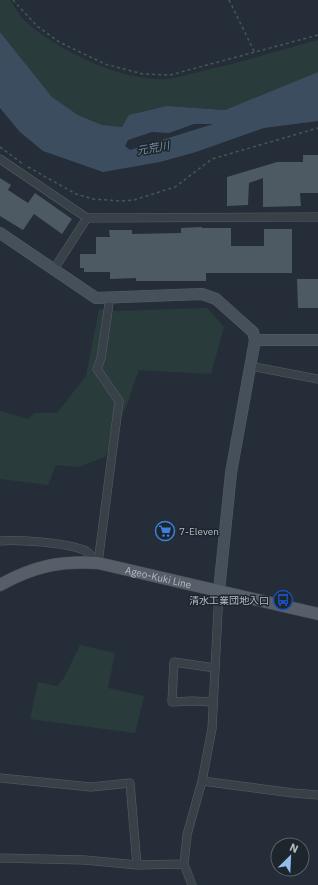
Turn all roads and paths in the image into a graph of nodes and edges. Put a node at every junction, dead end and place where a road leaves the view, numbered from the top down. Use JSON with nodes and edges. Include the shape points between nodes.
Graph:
{"nodes":[{"id":1,"x":13,"y":0,"type":"edge"},
{"id":2,"x":229,"y":0,"type":"edge"},
{"id":3,"x":318,"y":35,"type":"edge"},
{"id":4,"x":255,"y":53,"type":"junction"},
{"id":5,"x":318,"y":128,"type":"edge"},
{"id":6,"x":0,"y":147,"type":"edge"},
{"id":7,"x":0,"y":159,"type":"edge"},
{"id":8,"x":318,"y":217,"type":"edge"},
{"id":9,"x":87,"y":218,"type":"junction"},
{"id":10,"x":0,"y":233,"type":"edge"},
{"id":11,"x":54,"y":269,"type":"junction"},
{"id":12,"x":110,"y":297,"type":"junction"},
{"id":13,"x":255,"y":340,"type":"junction"},
{"id":14,"x":318,"y":340,"type":"edge"},
{"id":15,"x":250,"y":366,"type":"junction"},
{"id":16,"x":318,"y":379,"type":"edge"},
{"id":17,"x":0,"y":541,"type":"edge"},
{"id":18,"x":98,"y":563,"type":"junction"},
{"id":19,"x":0,"y":585,"type":"edge"},
{"id":20,"x":219,"y":591,"type":"junction"},
{"id":21,"x":318,"y":614,"type":"edge"},
{"id":22,"x":215,"y":668,"type":"junction"},
{"id":23,"x":214,"y":702,"type":"junction"},
{"id":24,"x":0,"y":778,"type":"edge"},
{"id":25,"x":202,"y":781,"type":"junction"},
{"id":26,"x":318,"y":795,"type":"edge"},
{"id":27,"x":0,"y":858,"type":"edge"},
{"id":28,"x":184,"y":864,"type":"junction"},
{"id":29,"x":137,"y":865,"type":"junction"},
{"id":30,"x":192,"y":885,"type":"edge"}],
"edges":[{"from":1,"to":4,"type":"path","via":[[37,26],[59,42],[105,64],[144,74],[170,75]]},
{"from":2,"to":4,"type":"path"},
{"from":3,"to":4,"type":"path"},
{"from":5,"to":6,"type":"path","via":[[212,159],[175,187],[134,200],[120,201],[93,199],[76,194],[27,167]]},
{"from":7,"to":9,"type":"street"},
{"from":8,"to":9,"type":"street"},
{"from":9,"to":11,"type":"street"},
{"from":10,"to":11,"type":"street"},
{"from":11,"to":12,"type":"street","via":[[96,298]]},
{"from":12,"to":13,"type":"street","via":[[202,294],[216,299],[253,332]]},
{"from":12,"to":18,"type":"street","via":[[97,369],[119,401]]},
{"from":13,"to":14,"type":"street"},
{"from":13,"to":15,"type":"street"},
{"from":15,"to":16,"type":"street"},
{"from":15,"to":20,"type":"street","via":[[231,473]]},
{"from":17,"to":18,"type":"street","via":[[28,541],[68,546],[85,550]]},
{"from":18,"to":19,"type":"main road","name":"Ageo-Kuki Line","via":[[63,563],[46,566],[14,577]]},
{"from":18,"to":20,"type":"main road","name":"Ageo-Kuki Line"},
{"from":20,"to":21,"type":"main road","name":"Ageo-Kuki Line"},
{"from":20,"to":22,"type":"street"},
{"from":22,"to":23,"type":"street"},
{"from":22,"to":23,"type":"street","via":[[174,662],[172,702]]},
{"from":23,"to":25,"type":"street","via":[[212,729]]},
{"from":24,"to":29,"type":"street","via":[[91,787],[130,783]]},
{"from":25,"to":26,"type":"street"},
{"from":25,"to":28,"type":"street","via":[[187,834]]},
{"from":27,"to":29,"type":"street","via":[[85,860]]},
{"from":28,"to":29,"type":"street"},
{"from":28,"to":30,"type":"street"}]}
